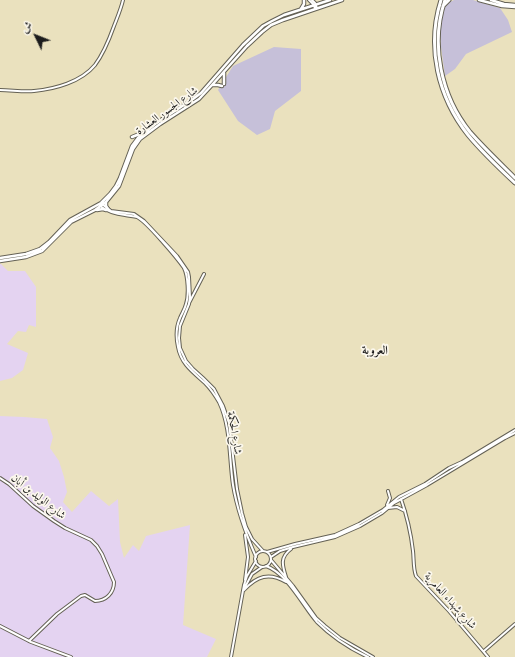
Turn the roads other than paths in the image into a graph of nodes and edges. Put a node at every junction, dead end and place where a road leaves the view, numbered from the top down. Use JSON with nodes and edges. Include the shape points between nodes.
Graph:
{"nodes":[{"id":1,"x":304,"y":0,"type":"edge"},
{"id":2,"x":309,"y":0,"type":"edge"},
{"id":3,"x":312,"y":0,"type":"edge"},
{"id":4,"x":322,"y":0,"type":"edge"},
{"id":5,"x":329,"y":0,"type":"edge"},
{"id":6,"x":342,"y":0,"type":"edge"},
{"id":7,"x":437,"y":0,"type":"edge"},
{"id":8,"x":441,"y":0,"type":"edge"},
{"id":9,"x":445,"y":0,"type":"edge"},
{"id":10,"x":449,"y":0,"type":"edge"},
{"id":11,"x":479,"y":0,"type":"edge"},
{"id":12,"x":491,"y":0,"type":"edge"},
{"id":13,"x":123,"y":1,"type":"edge"},
{"id":14,"x":315,"y":6,"type":"junction"},
{"id":15,"x":515,"y":6,"type":"edge"},
{"id":16,"x":440,"y":8,"type":"junction"},
{"id":17,"x":298,"y":10,"type":"junction"},
{"id":18,"x":224,"y":72,"type":"junction"},
{"id":19,"x":217,"y":77,"type":"junction"},
{"id":20,"x":212,"y":85,"type":"junction"},
{"id":21,"x":0,"y":90,"type":"edge"},
{"id":22,"x":142,"y":133,"type":"junction"},
{"id":23,"x":134,"y":144,"type":"junction"},
{"id":24,"x":515,"y":178,"type":"edge"},
{"id":25,"x":515,"y":183,"type":"edge"},
{"id":26,"x":106,"y":202,"type":"junction"},
{"id":27,"x":101,"y":205,"type":"junction"},
{"id":28,"x":95,"y":210,"type":"junction"},
{"id":29,"x":107,"y":210,"type":"junction"},
{"id":30,"x":0,"y":258,"type":"edge"},
{"id":31,"x":0,"y":261,"type":"edge"},
{"id":32,"x":204,"y":274,"type":"dead end"},
{"id":33,"x":188,"y":304,"type":"junction"},
{"id":34,"x":515,"y":431,"type":"edge"},
{"id":35,"x":0,"y":478,"type":"edge"},
{"id":36,"x":388,"y":491,"type":"dead end"},
{"id":37,"x":399,"y":499,"type":"junction"},
{"id":38,"x":387,"y":508,"type":"junction"},
{"id":39,"x":405,"y":511,"type":"junction"},
{"id":40,"x":244,"y":530,"type":"junction"},
{"id":41,"x":293,"y":547,"type":"junction"},
{"id":42,"x":263,"y":551,"type":"junction"},
{"id":43,"x":267,"y":552,"type":"junction"},
{"id":44,"x":256,"y":557,"type":"junction"},
{"id":45,"x":271,"y":558,"type":"junction"},
{"id":46,"x":256,"y":561,"type":"junction"},
{"id":47,"x":266,"y":566,"type":"junction"},
{"id":48,"x":262,"y":567,"type":"junction"},
{"id":49,"x":286,"y":578,"type":"junction"},
{"id":50,"x":287,"y":582,"type":"junction"},
{"id":51,"x":244,"y":585,"type":"junction"},
{"id":52,"x":243,"y":592,"type":"junction"},
{"id":53,"x":457,"y":612,"type":"dead end"},
{"id":54,"x":457,"y":621,"type":"junction"},
{"id":55,"x":515,"y":624,"type":"edge"},
{"id":56,"x":0,"y":626,"type":"edge"},
{"id":57,"x":29,"y":641,"type":"junction"},
{"id":58,"x":484,"y":651,"type":"junction"},
{"id":59,"x":71,"y":657,"type":"edge"},
{"id":60,"x":231,"y":657,"type":"edge"},
{"id":61,"x":368,"y":657,"type":"edge"},
{"id":62,"x":373,"y":657,"type":"edge"},
{"id":63,"x":488,"y":657,"type":"edge"}],
"edges":[{"from":1,"to":17,"type":"main road","via":[[304,6]]},
{"from":2,"to":14,"type":"street"},
{"from":3,"to":14,"type":"street"},
{"from":4,"to":5,"type":"main road"},
{"from":5,"to":14,"type":"main road","name":"شارع الجسور العشارة"},
{"from":6,"to":14,"type":"main road","name":"شارع الجسور العشارة"},
{"from":7,"to":16,"type":"main road"},
{"from":8,"to":16,"type":"main road"},
{"from":9,"to":16,"type":"main road"},
{"from":10,"to":16,"type":"main road"},
{"from":11,"to":15,"type":"main road","via":[[502,6]]},
{"from":12,"to":15,"type":"main road"},
{"from":13,"to":21,"type":"street","via":[[106,48],[85,74],[46,89]]},
{"from":14,"to":17,"type":"main road","name":"شارع الجسور العشارة"},
{"from":14,"to":18,"type":"main road","name":"شارع الجسور العشارة","via":[[266,28]]},
{"from":16,"to":24,"type":"main road","via":[[439,60],[448,94],[471,133]]},
{"from":16,"to":25,"type":"main road","via":[[435,33],[435,57],[446,100],[470,138]]},
{"from":17,"to":19,"type":"main road","name":"شارع الجسور العشارة","via":[[263,26],[243,45]]},
{"from":18,"to":19,"type":"main road","name":"شارع الجسور العشارة"},
{"from":18,"to":20,"type":"main road","via":[[223,85]]},
{"from":19,"to":20,"type":"main road","name":"شارع الجسور العشارة"},
{"from":19,"to":22,"type":"main road","name":"شارع الجسور العشارة","via":[[197,96]]},
{"from":20,"to":26,"type":"main road","name":"شارع الجسور العشارة","via":[[195,102],[140,139],[133,149],[119,186]]},
{"from":22,"to":23,"type":"main road","name":"شارع الجسور العشارة"},
{"from":22,"to":23,"type":"main road","via":[[132,137]]},
{"from":23,"to":27,"type":"main road","name":"شارع الجسور العشارة","via":[[118,182]]},
{"from":26,"to":27,"type":"main road","name":"شارع الجسور العشارة"},
{"from":26,"to":29,"type":"main road"},
{"from":27,"to":28,"type":"main road","name":"شارع الجسور العشارة"},
{"from":27,"to":29,"type":"street","name":"شارع الحكمة"},
{"from":27,"to":30,"type":"main road","name":"شارع الجسور العشارة","via":[[70,220],[38,250]]},
{"from":28,"to":29,"type":"main road"},
{"from":28,"to":31,"type":"main road","name":"شارع الجسور العشارة","via":[[74,220],[42,251],[26,257]]},
{"from":29,"to":33,"type":"street","name":"شارع الحكمة","via":[[139,217],[176,256],[186,268],[189,277]]},
{"from":29,"to":40,"type":"street","name":"شارع الحكمة","via":[[134,216],[142,221],[186,272],[187,299],[177,327],[178,349],[182,360],[211,389],[221,406],[226,424],[234,492]]},
{"from":32,"to":33,"type":"street"},
{"from":33,"to":42,"type":"street","name":"شارع الحكمة","via":[[180,326],[182,353],[193,369],[214,389],[223,406],[229,428],[240,507],[250,535]]},
{"from":34,"to":37,"type":"street"},
{"from":35,"to":57,"type":"street","name":"شارع الوليد بن أبان","via":[[54,522],[91,540],[102,554],[114,582],[111,593],[103,600],[95,601],[85,595],[81,596],[57,614]]},
{"from":36,"to":38,"type":"street","via":[[390,498]]},
{"from":37,"to":38,"type":"street"},
{"from":37,"to":39,"type":"street","name":"شارع شهداء العامرية"},
{"from":38,"to":39,"type":"street","via":[[396,507]]},
{"from":38,"to":41,"type":"street","via":[[363,525],[339,536]]},
{"from":38,"to":43,"type":"street","via":[[339,533]]},
{"from":39,"to":54,"type":"street","name":"شارع شهداء العامرية","via":[[416,576]]},
{"from":40,"to":44,"type":"street","name":"شارع الحكمة"},
{"from":40,"to":51,"type":"street","via":[[248,557]]},
{"from":41,"to":45,"type":"street","via":[[280,551]]},
{"from":41,"to":49,"type":"street","via":[[283,558]]},
{"from":42,"to":43,"type":"street"},
{"from":42,"to":44,"type":"street"},
{"from":43,"to":45,"type":"street"},
{"from":44,"to":46,"type":"street"},
{"from":45,"to":47,"type":"street","via":[[270,564]]},
{"from":45,"to":49,"type":"street"},
{"from":46,"to":48,"type":"street"},
{"from":46,"to":51,"type":"street"},
{"from":47,"to":48,"type":"street"},
{"from":47,"to":50,"type":"street","via":[[276,571]]},
{"from":48,"to":52,"type":"street","via":[[250,577]]},
{"from":49,"to":62,"type":"street","via":[[324,626]]},
{"from":50,"to":52,"type":"street","via":[[266,576],[254,580]]},
{"from":50,"to":61,"type":"street","via":[[326,630],[347,646]]},
{"from":51,"to":52,"type":"street"},
{"from":52,"to":60,"type":"street"},
{"from":53,"to":54,"type":"street"},
{"from":54,"to":58,"type":"street","name":"شارع شهداء العامرية"},
{"from":55,"to":58,"type":"street"},
{"from":56,"to":57,"type":"street"},
{"from":57,"to":59,"type":"street"},
{"from":58,"to":63,"type":"street","name":"شارع شهداء العامرية"}]}
